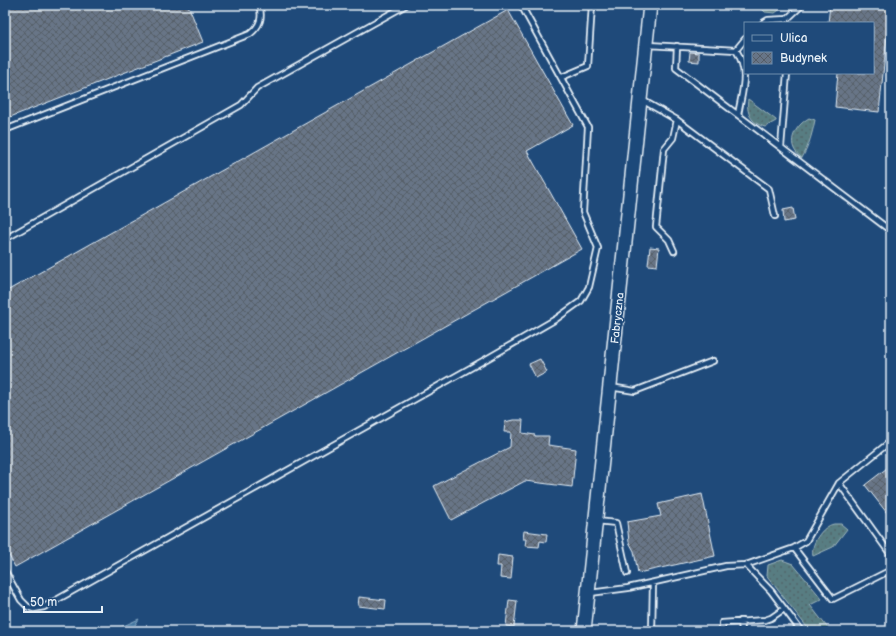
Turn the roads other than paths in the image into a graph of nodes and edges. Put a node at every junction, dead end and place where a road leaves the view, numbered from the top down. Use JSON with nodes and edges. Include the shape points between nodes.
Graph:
{"nodes":[{"id":1,"x":259,"y":5,"type":"edge"},
{"id":2,"x":406,"y":5,"type":"edge"},
{"id":3,"x":521,"y":5,"type":"edge"},
{"id":4,"x":592,"y":5,"type":"edge"},
{"id":5,"x":650,"y":5,"type":"edge"},
{"id":6,"x":802,"y":5,"type":"edge"},
{"id":7,"x":792,"y":14,"type":"junction"},
{"id":8,"x":765,"y":22,"type":"edge"},
{"id":9,"x":792,"y":22,"type":"edge"},
{"id":10,"x":744,"y":40,"type":"edge"},
{"id":11,"x":646,"y":45,"type":"junction"},
{"id":12,"x":677,"y":46,"type":"junction"},
{"id":13,"x":736,"y":50,"type":"junction"},
{"id":14,"x":744,"y":64,"type":"edge"},
{"id":15,"x":745,"y":74,"type":"edge"},
{"id":16,"x":787,"y":74,"type":"edge"},
{"id":17,"x":562,"y":77,"type":"junction"},
{"id":18,"x":641,"y":99,"type":"junction"},
{"id":19,"x":738,"y":115,"type":"junction"},
{"id":20,"x":677,"y":120,"type":"junction"},
{"id":21,"x":5,"y":130,"type":"edge"},
{"id":22,"x":781,"y":147,"type":"junction"},
{"id":23,"x":775,"y":216,"type":"dead end"},
{"id":24,"x":891,"y":230,"type":"edge"},
{"id":25,"x":5,"y":239,"type":"edge"},
{"id":26,"x":674,"y":251,"type":"dead end"},
{"id":27,"x":713,"y":361,"type":"dead end"},
{"id":28,"x":610,"y":387,"type":"junction"},
{"id":29,"x":891,"y":441,"type":"edge"},
{"id":30,"x":840,"y":483,"type":"junction"},
{"id":31,"x":596,"y":521,"type":"junction"},
{"id":32,"x":794,"y":548,"type":"junction"},
{"id":33,"x":891,"y":554,"type":"edge"},
{"id":34,"x":746,"y":565,"type":"junction"},
{"id":35,"x":891,"y":570,"type":"edge"},
{"id":36,"x":5,"y":571,"type":"edge"},
{"id":37,"x":627,"y":573,"type":"dead end"},
{"id":38,"x":653,"y":583,"type":"junction"},
{"id":39,"x":588,"y":594,"type":"junction"},
{"id":40,"x":784,"y":609,"type":"junction"},
{"id":41,"x":741,"y":621,"type":"junction"},
{"id":42,"x":584,"y":631,"type":"edge"},
{"id":43,"x":652,"y":631,"type":"edge"},
{"id":44,"x":722,"y":631,"type":"edge"},
{"id":45,"x":742,"y":631,"type":"edge"},
{"id":46,"x":801,"y":631,"type":"edge"}],
"edges":[{"from":1,"to":21,"type":"lane","via":[[261,22],[250,34]]},
{"from":2,"to":25,"type":"lane","via":[[257,88],[241,105]]},
{"from":3,"to":17,"type":"lane"},
{"from":4,"to":17,"type":"lane","via":[[588,66]]},
{"from":5,"to":11,"type":"main road","name":"Fabryczna"},
{"from":6,"to":7,"type":"lane"},
{"from":7,"to":8,"type":"lane","via":[[788,19]]},
{"from":7,"to":9,"type":"lane"},
{"from":10,"to":13,"type":"lane"},
{"from":11,"to":12,"type":"lane"},
{"from":11,"to":18,"type":"main road","name":"Fabryczna"},
{"from":12,"to":13,"type":"lane"},
{"from":12,"to":19,"type":"lane","via":[[676,68]]},
{"from":13,"to":14,"type":"lane"},
{"from":15,"to":19,"type":"lane"},
{"from":16,"to":22,"type":"lane"},
{"from":17,"to":36,"type":"lane","via":[[588,127],[583,212],[598,248],[589,287],[579,303],[556,319],[44,607],[34,609],[24,604]]},
{"from":18,"to":20,"type":"lane"},
{"from":18,"to":28,"type":"main road","name":"Fabryczna"},
{"from":19,"to":22,"type":"lane"},
{"from":20,"to":23,"type":"lane","via":[[769,189]]},
{"from":20,"to":26,"type":"lane","via":[[673,138],[664,149],[656,227],[670,240]]},
{"from":22,"to":24,"type":"lane"},
{"from":27,"to":28,"type":"lane","via":[[635,391]]},
{"from":28,"to":31,"type":"main road","name":"Fabryczna"},
{"from":29,"to":30,"type":"lane"},
{"from":30,"to":32,"type":"lane","via":[[806,541]]},
{"from":30,"to":33,"type":"lane"},
{"from":31,"to":37,"type":"lane","via":[[616,523]]},
{"from":31,"to":39,"type":"main road","name":"Fabryczna"},
{"from":32,"to":34,"type":"lane"},
{"from":32,"to":35,"type":"lane","via":[[833,599]]},
{"from":34,"to":38,"type":"lane","via":[[726,566]]},
{"from":34,"to":40,"type":"lane","via":[[771,590]]},
{"from":38,"to":39,"type":"lane"},
{"from":38,"to":43,"type":"lane"},
{"from":39,"to":42,"type":"main road","name":"Fabryczna"},
{"from":40,"to":41,"type":"lane","via":[[771,618]]},
{"from":40,"to":46,"type":"lane"},
{"from":41,"to":44,"type":"lane","via":[[722,623]]},
{"from":41,"to":45,"type":"lane"}]}
